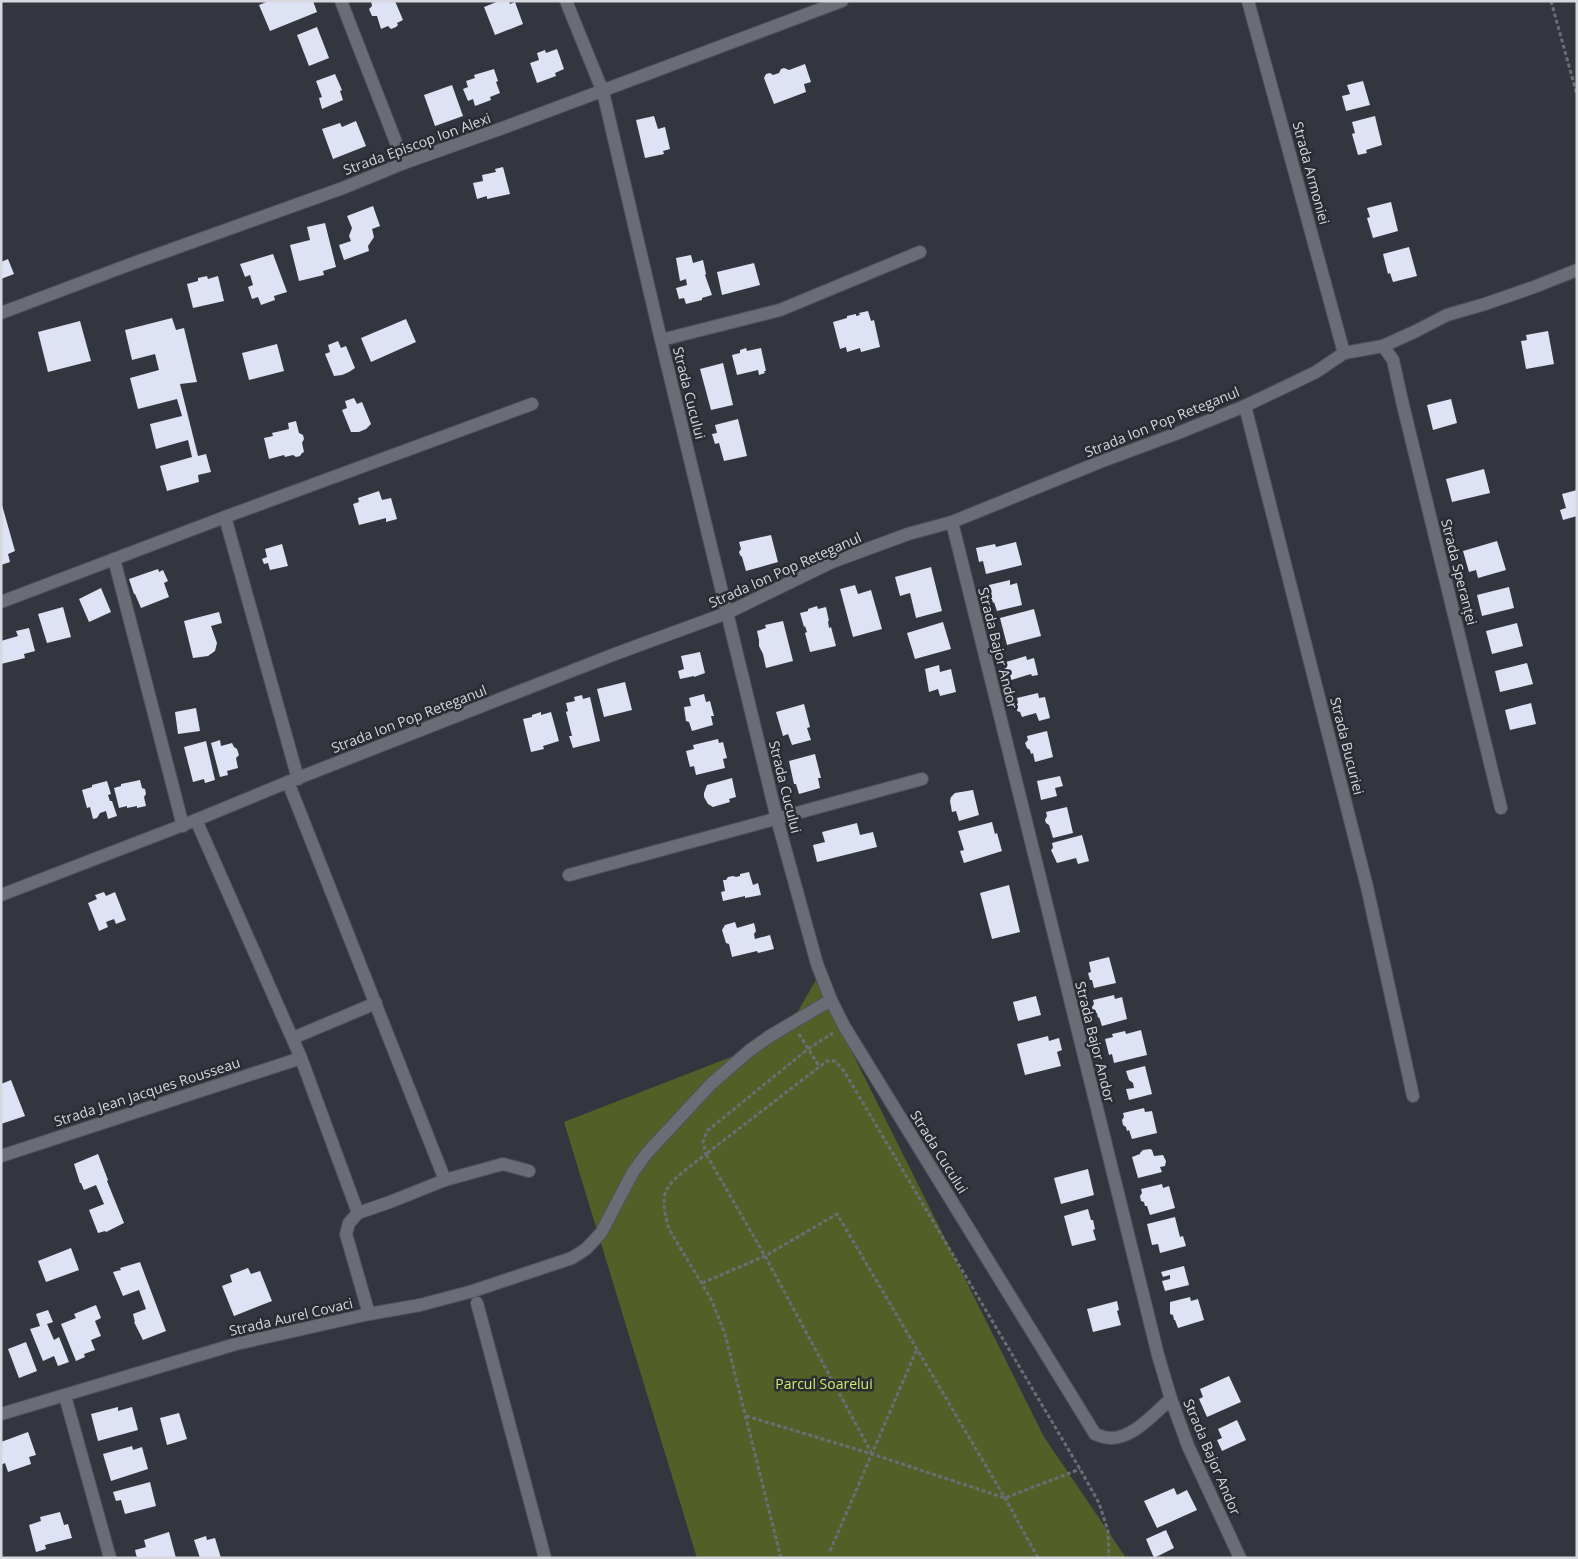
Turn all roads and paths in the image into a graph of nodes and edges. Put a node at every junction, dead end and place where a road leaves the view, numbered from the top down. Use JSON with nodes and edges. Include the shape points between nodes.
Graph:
{"nodes":[{"id":1,"x":341,"y":1,"type":"edge"},
{"id":2,"x":566,"y":1,"type":"edge"},
{"id":3,"x":842,"y":1,"type":"edge"},
{"id":4,"x":1248,"y":1,"type":"edge"},
{"id":5,"x":1552,"y":1,"type":"edge"},
{"id":6,"x":603,"y":92,"type":"junction"},
{"id":7,"x":1577,"y":95,"type":"edge"},
{"id":8,"x":404,"y":163,"type":"junction"},
{"id":9,"x":920,"y":252,"type":"dead end"},
{"id":10,"x":1577,"y":270,"type":"edge"},
{"id":11,"x":1,"y":313,"type":"edge"},
{"id":12,"x":661,"y":340,"type":"junction"},
{"id":13,"x":1383,"y":346,"type":"junction"},
{"id":14,"x":1344,"y":353,"type":"junction"},
{"id":15,"x":532,"y":404,"type":"dead end"},
{"id":16,"x":1245,"y":406,"type":"junction"},
{"id":17,"x":225,"y":517,"type":"junction"},
{"id":18,"x":952,"y":522,"type":"junction"},
{"id":19,"x":114,"y":559,"type":"junction"},
{"id":20,"x":1,"y":602,"type":"edge"},
{"id":21,"x":727,"y":614,"type":"junction"},
{"id":22,"x":293,"y":780,"type":"junction"},
{"id":23,"x":922,"y":780,"type":"dead end"},
{"id":24,"x":1501,"y":808,"type":"dead end"},
{"id":25,"x":777,"y":819,"type":"junction"},
{"id":26,"x":196,"y":820,"type":"junction"},
{"id":27,"x":182,"y":826,"type":"junction"},
{"id":28,"x":569,"y":875,"type":"dead end"},
{"id":29,"x":1,"y":895,"type":"edge"},
{"id":30,"x":830,"y":1000,"type":"junction"},
{"id":31,"x":376,"y":1003,"type":"junction"},
{"id":32,"x":792,"y":1023,"type":"junction"},
{"id":33,"x":844,"y":1026,"type":"junction"},
{"id":34,"x":293,"y":1038,"type":"junction"},
{"id":35,"x":808,"y":1049,"type":"junction"},
{"id":36,"x":301,"y":1058,"type":"junction"},
{"id":37,"x":819,"y":1066,"type":"junction"},
{"id":38,"x":1413,"y":1096,"type":"dead end"},
{"id":39,"x":706,"y":1154,"type":"junction"},
{"id":40,"x":1,"y":1156,"type":"edge"},
{"id":41,"x":529,"y":1171,"type":"dead end"},
{"id":42,"x":445,"y":1180,"type":"junction"},
{"id":43,"x":358,"y":1213,"type":"junction"},
{"id":44,"x":765,"y":1256,"type":"junction"},
{"id":45,"x":702,"y":1283,"type":"junction"},
{"id":46,"x":478,"y":1303,"type":"dead end"},
{"id":47,"x":369,"y":1314,"type":"junction"},
{"id":48,"x":917,"y":1348,"type":"junction"},
{"id":49,"x":65,"y":1396,"type":"junction"},
{"id":50,"x":1171,"y":1398,"type":"junction"},
{"id":51,"x":1,"y":1414,"type":"edge"},
{"id":52,"x":746,"y":1416,"type":"junction"},
{"id":53,"x":872,"y":1454,"type":"junction"},
{"id":54,"x":1080,"y":1469,"type":"junction"},
{"id":55,"x":1005,"y":1498,"type":"junction"},
{"id":56,"x":830,"y":1551,"type":"dead end"},
{"id":57,"x":110,"y":1558,"type":"edge"},
{"id":58,"x":545,"y":1558,"type":"edge"},
{"id":59,"x":781,"y":1558,"type":"edge"},
{"id":60,"x":1038,"y":1558,"type":"edge"},
{"id":61,"x":1109,"y":1558,"type":"edge"},
{"id":62,"x":1240,"y":1558,"type":"edge"}],
"edges":[{"from":1,"to":8,"type":"street"},
{"from":2,"to":6,"type":"street","name":"Strada Cucului"},
{"from":3,"to":6,"type":"street","name":"Strada Episcop Ion Alexi"},
{"from":4,"to":14,"type":"street","name":"Strada Armoniei"},
{"from":5,"to":7,"type":"path"},
{"from":6,"to":8,"type":"street","name":"Strada Episcop Ion Alexi"},
{"from":6,"to":12,"type":"street","name":"Strada Cucului"},
{"from":8,"to":11,"type":"street","name":"Strada Episcop Ion Alexi"},
{"from":9,"to":12,"type":"street","via":[[780,310]]},
{"from":10,"to":13,"type":"street","name":"Strada Ion Pop Reteganul","via":[[1494,301],[1446,314]]},
{"from":12,"to":21,"type":"street","name":"Strada Cucului"},
{"from":13,"to":14,"type":"street","name":"Strada Ion Pop Reteganul"},
{"from":13,"to":24,"type":"street","name":"Strada Speranței","via":[[1393,360]]},
{"from":14,"to":16,"type":"street","name":"Strada Ion Pop Reteganul","via":[[1316,372]]},
{"from":15,"to":17,"type":"street"},
{"from":16,"to":18,"type":"street","name":"Strada Ion Pop Reteganul"},
{"from":16,"to":38,"type":"street","name":"Strada Bucuriei","via":[[1367,887]]},
{"from":17,"to":19,"type":"street"},
{"from":17,"to":22,"type":"street"},
{"from":18,"to":21,"type":"street","name":"Strada Ion Pop Reteganul","via":[[908,534],[832,562]]},
{"from":18,"to":50,"type":"street","name":"Strada Bajor Andor"},
{"from":19,"to":20,"type":"street"},
{"from":19,"to":27,"type":"street"},
{"from":21,"to":22,"type":"street","name":"Strada Ion Pop Reteganul","via":[[615,654]]},
{"from":21,"to":25,"type":"street","name":"Strada Cucului"},
{"from":22,"to":26,"type":"street","name":"Strada Ion Pop Reteganul"},
{"from":22,"to":31,"type":"street"},
{"from":23,"to":25,"type":"street"},
{"from":25,"to":28,"type":"street"},
{"from":25,"to":30,"type":"street","name":"Strada Cucului"},
{"from":26,"to":27,"type":"street","name":"Strada Ion Pop Reteganul"},
{"from":26,"to":34,"type":"street"},
{"from":27,"to":29,"type":"street","name":"Strada Ion Pop Reteganul"},
{"from":30,"to":32,"type":"street"},
{"from":30,"to":33,"type":"street","name":"Strada Cucului"},
{"from":31,"to":34,"type":"street"},
{"from":31,"to":42,"type":"street"},
{"from":32,"to":35,"type":"path"},
{"from":32,"to":47,"type":"street","via":[[749,1051],[711,1084],[647,1153],[633,1172],[601,1233],[586,1249],[572,1258],[473,1291]]},
{"from":33,"to":35,"type":"path"},
{"from":33,"to":50,"type":"street","name":"Strada Cucului","via":[[1095,1434],[1109,1438],[1122,1436],[1137,1428]]},
{"from":34,"to":36,"type":"street"},
{"from":35,"to":37,"type":"path"},
{"from":35,"to":39,"type":"path","via":[[707,1131],[703,1142]]},
{"from":36,"to":40,"type":"street","name":"Strada Jean Jacques Rousseau"},
{"from":36,"to":43,"type":"street"},
{"from":37,"to":39,"type":"path"},
{"from":37,"to":54,"type":"path","via":[[834,1061],[844,1071]]},
{"from":39,"to":44,"type":"path"},
{"from":39,"to":45,"type":"path","via":[[667,1190],[665,1203],[669,1229]]},
{"from":41,"to":42,"type":"street","via":[[503,1164]]},
{"from":42,"to":43,"type":"street"},
{"from":43,"to":47,"type":"street","name":"Strada Aurel Covaci","via":[[349,1223],[346,1234]]},
{"from":44,"to":45,"type":"path"},
{"from":44,"to":48,"type":"path","via":[[837,1214]]},
{"from":44,"to":53,"type":"path"},
{"from":45,"to":52,"type":"path","via":[[725,1334]]},
{"from":46,"to":58,"type":"street"},
{"from":47,"to":49,"type":"street","name":"Strada Aurel Covaci","via":[[236,1344]]},
{"from":48,"to":53,"type":"path"},
{"from":48,"to":55,"type":"path"},
{"from":49,"to":51,"type":"street","name":"Strada Aurel Covaci"},
{"from":49,"to":57,"type":"street"},
{"from":50,"to":62,"type":"street","name":"Strada Bajor Andor","via":[[1188,1446]]},
{"from":52,"to":53,"type":"path"},
{"from":52,"to":59,"type":"path"},
{"from":53,"to":55,"type":"path"},
{"from":53,"to":56,"type":"path"},
{"from":54,"to":55,"type":"path"},
{"from":54,"to":61,"type":"path","via":[[1099,1503],[1108,1530]]},
{"from":55,"to":60,"type":"path"}]}
